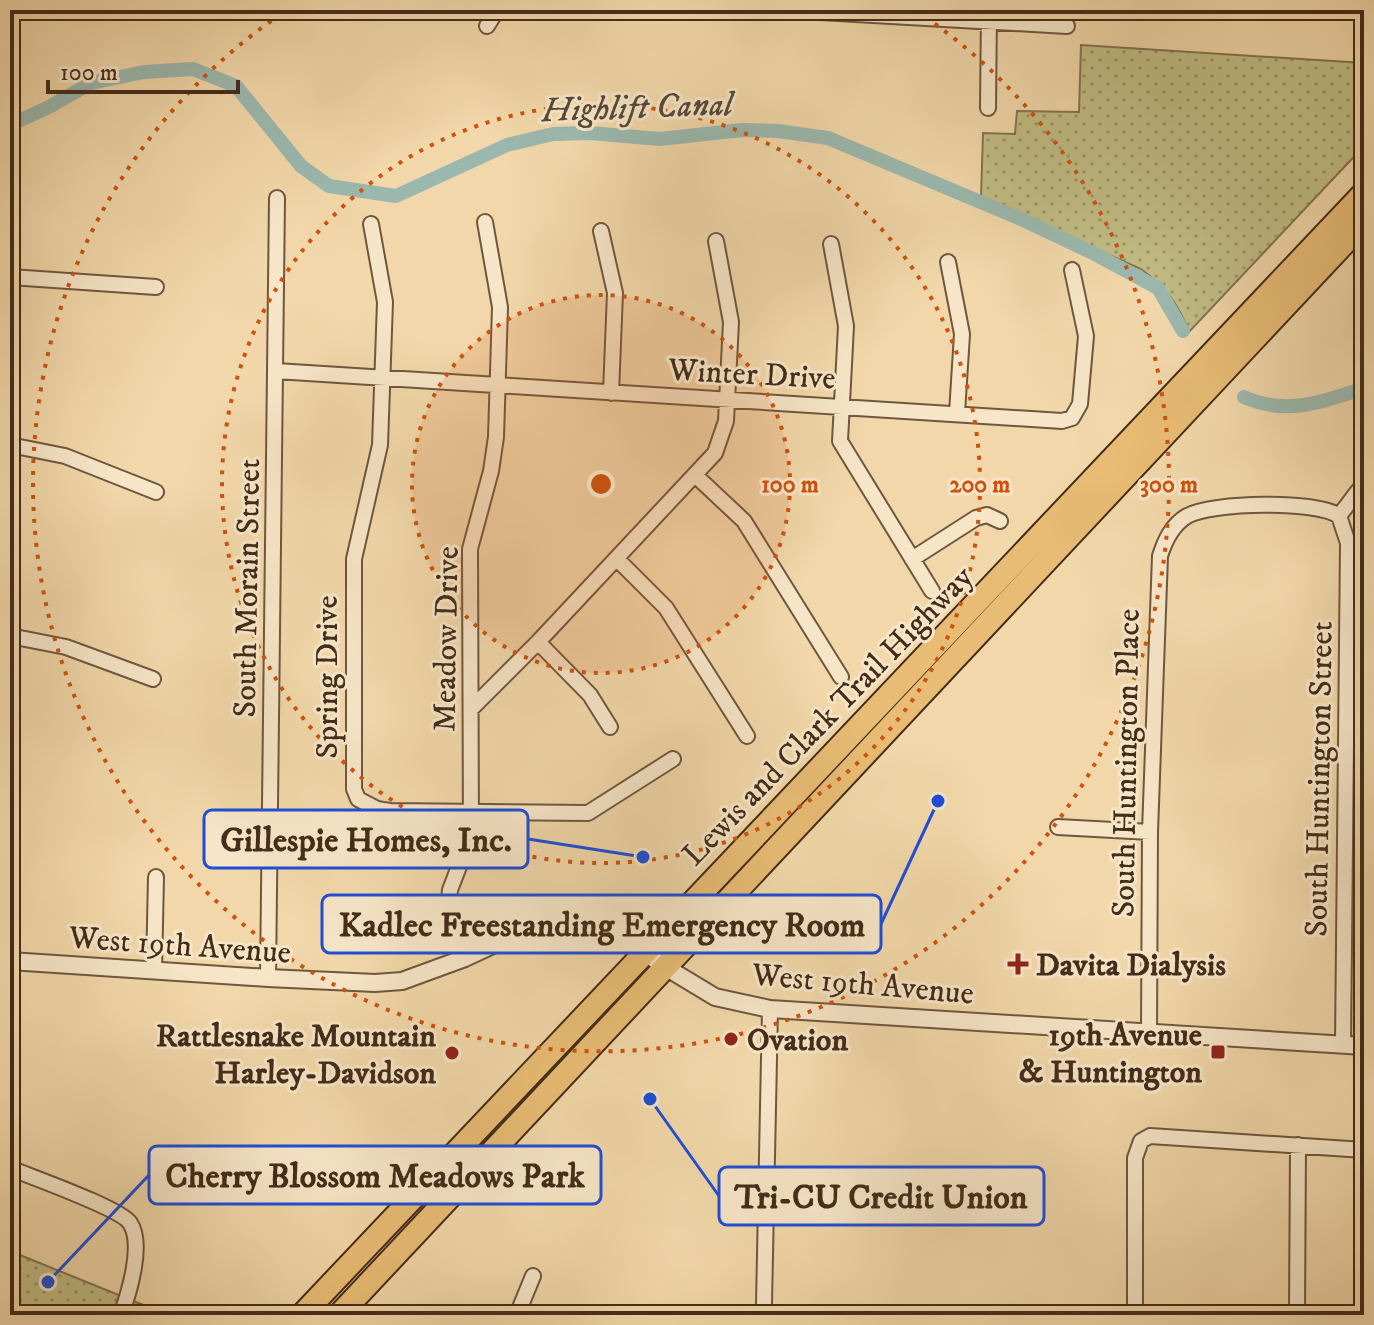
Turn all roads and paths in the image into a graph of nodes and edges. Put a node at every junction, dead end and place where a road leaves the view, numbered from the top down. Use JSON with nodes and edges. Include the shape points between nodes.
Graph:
{"nodes":[{"id":1,"x":497,"y":10,"type":"edge"},
{"id":2,"x":785,"y":10,"type":"edge"},
{"id":3,"x":989,"y":16,"type":"edge"},
{"id":4,"x":487,"y":26,"type":"dead end"},
{"id":5,"x":1067,"y":26,"type":"dead end"},
{"id":6,"x":988,"y":108,"type":"dead end"},
{"id":7,"x":1364,"y":193,"type":"edge"},
{"id":8,"x":277,"y":198,"type":"dead end"},
{"id":9,"x":485,"y":222,"type":"dead end"},
{"id":10,"x":1364,"y":222,"type":"edge"},
{"id":11,"x":371,"y":224,"type":"dead end"},
{"id":12,"x":601,"y":231,"type":"dead end"},
{"id":13,"x":716,"y":241,"type":"dead end"},
{"id":14,"x":831,"y":244,"type":"dead end"},
{"id":15,"x":948,"y":262,"type":"dead end"},
{"id":16,"x":1072,"y":270,"type":"dead end"},
{"id":17,"x":10,"y":277,"type":"edge"},
{"id":18,"x":156,"y":287,"type":"dead end"},
{"id":19,"x":276,"y":371,"type":"junction"},
{"id":20,"x":381,"y":379,"type":"junction"},
{"id":21,"x":496,"y":387,"type":"junction"},
{"id":22,"x":611,"y":393,"type":"junction"},
{"id":23,"x":726,"y":399,"type":"junction"},
{"id":24,"x":841,"y":407,"type":"junction"},
{"id":25,"x":957,"y":413,"type":"junction"},
{"id":26,"x":10,"y":445,"type":"edge"},
{"id":27,"x":695,"y":475,"type":"junction"},
{"id":28,"x":1358,"y":491,"type":"dead end"},
{"id":29,"x":156,"y":492,"type":"dead end"},
{"id":30,"x":1339,"y":516,"type":"junction"},
{"id":31,"x":1000,"y":521,"type":"dead end"},
{"id":32,"x":617,"y":559,"type":"junction"},
{"id":33,"x":912,"y":559,"type":"junction"},
{"id":34,"x":932,"y":591,"type":"dead end"},
{"id":35,"x":10,"y":636,"type":"edge"},
{"id":36,"x":538,"y":642,"type":"junction"},
{"id":37,"x":841,"y":677,"type":"dead end"},
{"id":38,"x":153,"y":679,"type":"dead end"},
{"id":39,"x":471,"y":709,"type":"junction"},
{"id":40,"x":610,"y":727,"type":"dead end"},
{"id":41,"x":747,"y":736,"type":"dead end"},
{"id":42,"x":673,"y":759,"type":"dead end"},
{"id":43,"x":472,"y":812,"type":"junction"},
{"id":44,"x":1058,"y":827,"type":"dead end"},
{"id":45,"x":1150,"y":832,"type":"junction"},
{"id":46,"x":156,"y":877,"type":"dead end"},
{"id":47,"x":644,"y":953,"type":"junction"},
{"id":48,"x":465,"y":958,"type":"junction"},
{"id":49,"x":10,"y":961,"type":"edge"},
{"id":50,"x":667,"y":968,"type":"junction"},
{"id":51,"x":154,"y":970,"type":"junction"},
{"id":52,"x":268,"y":978,"type":"junction"},
{"id":53,"x":770,"y":1009,"type":"junction"},
{"id":54,"x":1149,"y":1031,"type":"junction"},
{"id":55,"x":1343,"y":1044,"type":"junction"},
{"id":56,"x":1364,"y":1046,"type":"edge"},
{"id":57,"x":1298,"y":1145,"type":"junction"},
{"id":58,"x":1364,"y":1150,"type":"edge"},
{"id":59,"x":10,"y":1168,"type":"edge"},
{"id":60,"x":533,"y":1276,"type":"dead end"},
{"id":61,"x":121,"y":1315,"type":"edge"},
{"id":62,"x":302,"y":1315,"type":"edge"},
{"id":63,"x":339,"y":1315,"type":"edge"},
{"id":64,"x":517,"y":1315,"type":"edge"},
{"id":65,"x":762,"y":1315,"type":"edge"},
{"id":66,"x":1135,"y":1315,"type":"edge"},
{"id":67,"x":1297,"y":1315,"type":"edge"}],
"edges":[{"from":1,"to":4,"type":"street"},
{"from":2,"to":3,"type":"street"},
{"from":3,"to":5,"type":"street"},
{"from":3,"to":6,"type":"street"},
{"from":7,"to":47,"type":"highway","name":"Lewis and Clark Trail Highway"},
{"from":8,"to":19,"type":"street","name":"South Morain Street"},
{"from":9,"to":21,"type":"street","name":"Meadow Drive","via":[[500,307]]},
{"from":10,"to":50,"type":"highway","name":"Lewis and Clark Trail Highway"},
{"from":11,"to":20,"type":"street","name":"Spring Drive","via":[[385,302]]},
{"from":12,"to":22,"type":"street","via":[[615,293]]},
{"from":13,"to":23,"type":"street","via":[[731,322]]},
{"from":14,"to":24,"type":"street","via":[[846,326]]},
{"from":15,"to":25,"type":"street","via":[[962,334]]},
{"from":16,"to":25,"type":"street","name":"Winter Drive","via":[[1086,336],[1078,411],[1062,421]]},
{"from":17,"to":18,"type":"street"},
{"from":19,"to":20,"type":"street","name":"Winter Drive"},
{"from":19,"to":52,"type":"street","name":"South Morain Street"},
{"from":20,"to":21,"type":"street","name":"Winter Drive"},
{"from":20,"to":43,"type":"street","name":"Spring Drive","via":[[378,459],[354,559],[354,789],[358,799],[377,809]]},
{"from":21,"to":22,"type":"street","name":"Winter Drive"},
{"from":21,"to":39,"type":"street","name":"Meadow Drive","via":[[495,448],[470,549]]},
{"from":22,"to":23,"type":"street","name":"Winter Drive"},
{"from":23,"to":24,"type":"street","name":"Winter Drive"},
{"from":23,"to":27,"type":"street","via":[[722,439]]},
{"from":24,"to":25,"type":"street","name":"Winter Drive"},
{"from":24,"to":33,"type":"street","via":[[840,441]]},
{"from":26,"to":29,"type":"street","via":[[65,456]]},
{"from":27,"to":32,"type":"street"},
{"from":27,"to":37,"type":"street","via":[[744,521]]},
{"from":28,"to":30,"type":"street"},
{"from":30,"to":45,"type":"street","name":"South Huntington Place","via":[[1317,507],[1235,505],[1186,516],[1174,527],[1160,556]]},
{"from":30,"to":55,"type":"street","name":"South Huntington Street","via":[[1348,543]]},
{"from":31,"to":33,"type":"street","via":[[987,515],[976,518]]},
{"from":32,"to":36,"type":"street"},
{"from":32,"to":41,"type":"street","via":[[666,608]]},
{"from":33,"to":34,"type":"street"},
{"from":35,"to":38,"type":"street","via":[[66,647]]},
{"from":36,"to":39,"type":"street"},
{"from":36,"to":40,"type":"street","via":[[590,695]]},
{"from":39,"to":43,"type":"street","name":"Meadow Drive"},
{"from":42,"to":43,"type":"street","name":"Spring Drive","via":[[588,813]]},
{"from":43,"to":48,"type":"street","name":"Meadow Drive","via":[[468,847],[448,909]]},
{"from":44,"to":45,"type":"street"},
{"from":45,"to":54,"type":"street","name":"South Huntington Place"},
{"from":46,"to":51,"type":"street"},
{"from":47,"to":48,"type":"street","name":"West 19th Avenue","via":[[604,924],[574,915],[540,923]]},
{"from":47,"to":50,"type":"street","name":"West 19th Avenue"},
{"from":47,"to":62,"type":"highway","name":"Lewis and Clark Trail Highway"},
{"from":48,"to":52,"type":"street","name":"West 19th Avenue","via":[[402,981]]},
{"from":49,"to":51,"type":"street","name":"West 19th Avenue"},
{"from":50,"to":53,"type":"street","name":"West 19th Avenue","via":[[715,997]]},
{"from":50,"to":63,"type":"highway","name":"Lewis and Clark Trail Highway"},
{"from":51,"to":52,"type":"street","name":"West 19th Avenue"},
{"from":53,"to":54,"type":"street","name":"West 19th Avenue"},
{"from":53,"to":65,"type":"street"},
{"from":54,"to":55,"type":"street","name":"West 19th Avenue"},
{"from":55,"to":56,"type":"street","name":"West 19th Avenue"},
{"from":57,"to":58,"type":"street"},
{"from":57,"to":66,"type":"street","via":[[1150,1136],[1141,1141],[1135,1158]]},
{"from":57,"to":67,"type":"street"},
{"from":59,"to":61,"type":"street","via":[[129,1221],[135,1252]]},
{"from":60,"to":64,"type":"street"}]}
